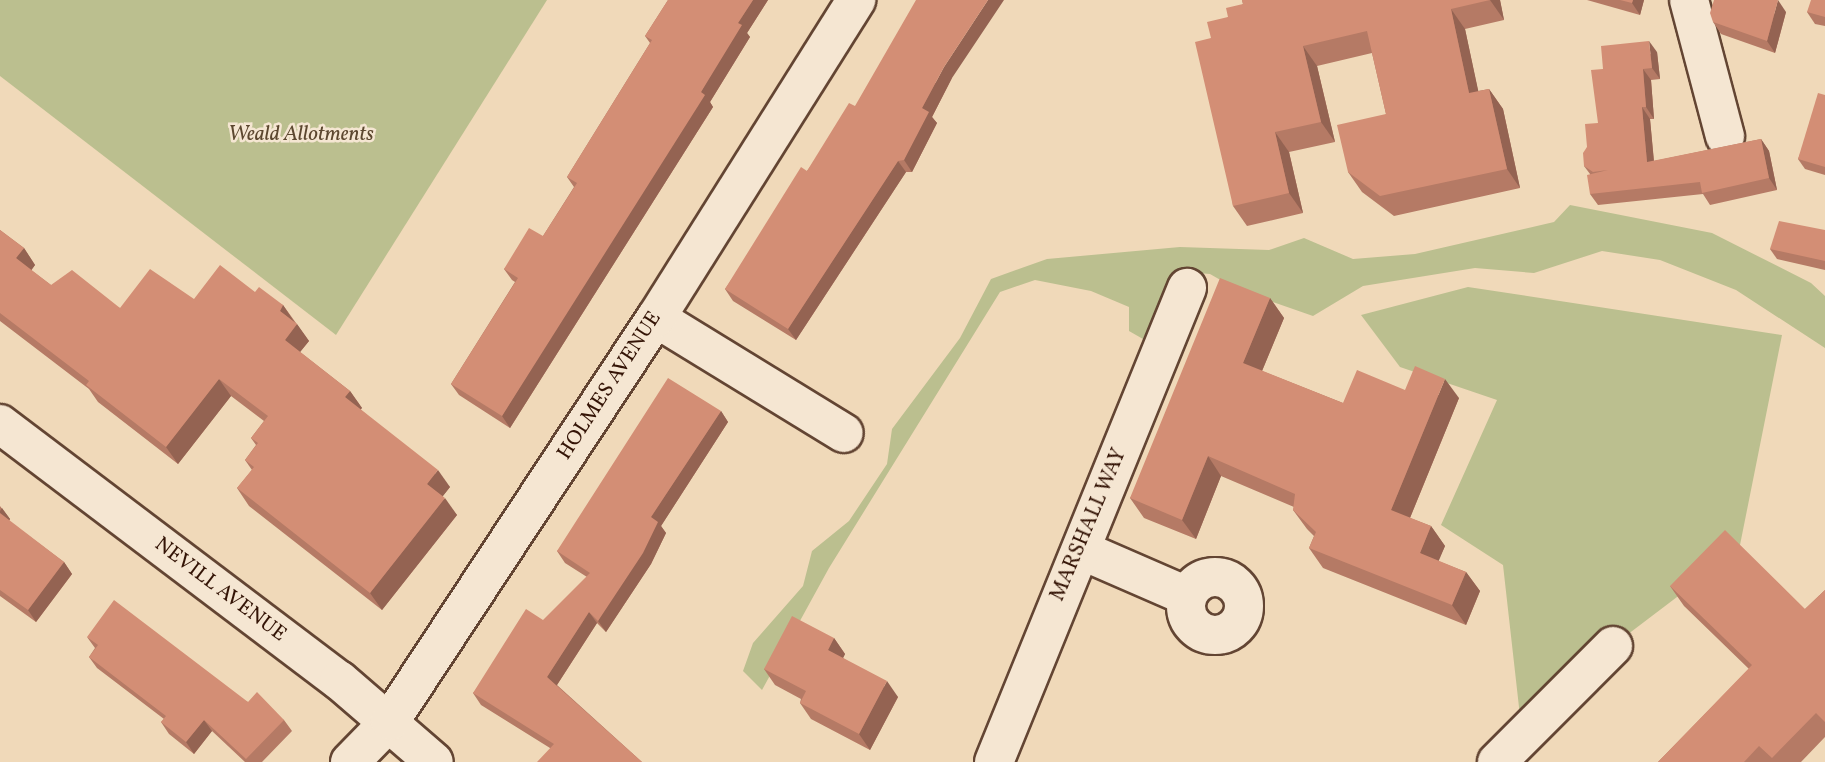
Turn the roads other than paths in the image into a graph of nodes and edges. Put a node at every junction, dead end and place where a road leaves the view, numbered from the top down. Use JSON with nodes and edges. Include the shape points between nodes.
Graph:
{"nodes":[{"id":1,"x":856,"y":0,"type":"edge"},
{"id":2,"x":1689,"y":0,"type":"edge"},
{"id":3,"x":1726,"y":136,"type":"dead end"},
{"id":4,"x":1187,"y":289,"type":"dead end"},
{"id":5,"x":656,"y":318,"type":"junction"},
{"id":6,"x":0,"y":424,"type":"edge"},
{"id":7,"x":844,"y":433,"type":"dead end"},
{"id":8,"x":1081,"y":550,"type":"junction"},
{"id":9,"x":1187,"y":596,"type":"dead end"},
{"id":10,"x":1613,"y":646,"type":"dead end"},
{"id":11,"x":390,"y":721,"type":"junction"},
{"id":12,"x":350,"y":762,"type":"edge"},
{"id":13,"x":434,"y":762,"type":"edge"},
{"id":14,"x":994,"y":762,"type":"edge"},
{"id":15,"x":1497,"y":762,"type":"edge"}],
"edges":[{"from":1,"to":5,"type":"street","name":"HOLMES AVENUE"},
{"from":2,"to":3,"type":"street"},
{"from":4,"to":8,"type":"street","name":"MARSHALL WAY"},
{"from":5,"to":7,"type":"street"},
{"from":5,"to":11,"type":"street","name":"HOLMES AVENUE"},
{"from":6,"to":11,"type":"street","name":"NEVILL AVENUE"},
{"from":8,"to":9,"type":"street"},
{"from":8,"to":14,"type":"street","name":"MARSHALL WAY"},
{"from":10,"to":15,"type":"street"},
{"from":11,"to":12,"type":"street","name":"HOLMES AVENUE"},
{"from":11,"to":13,"type":"street","name":"NEVILL AVENUE"}]}
